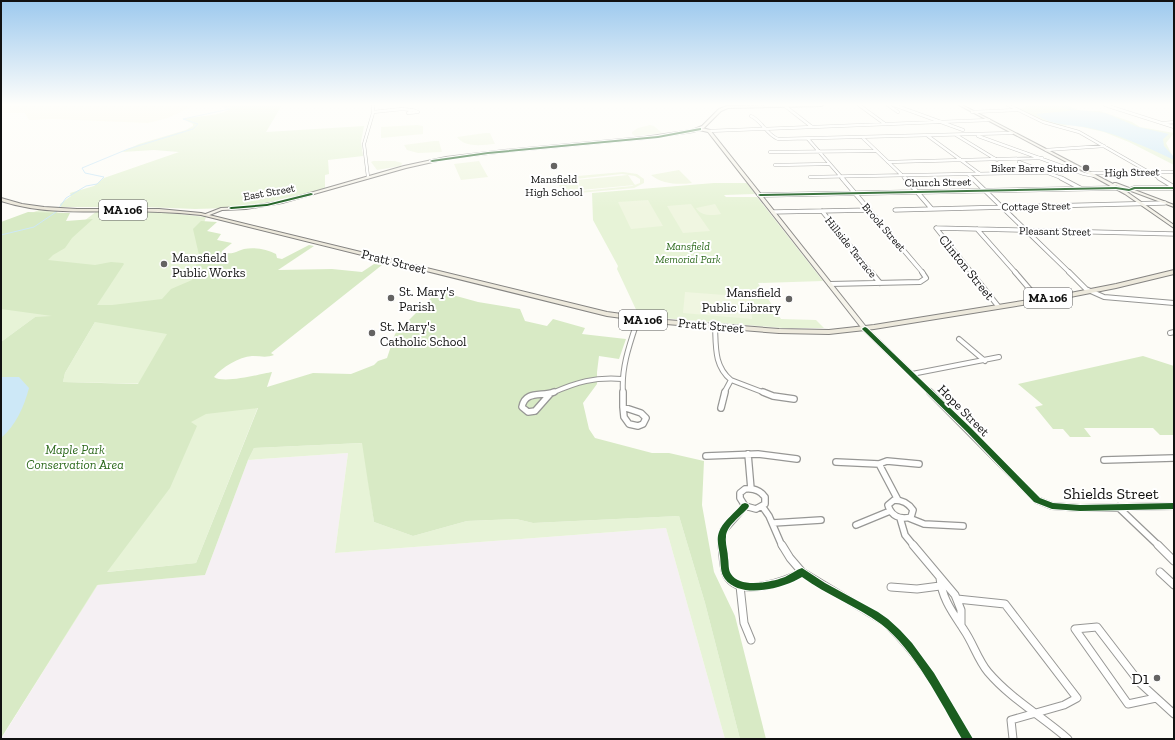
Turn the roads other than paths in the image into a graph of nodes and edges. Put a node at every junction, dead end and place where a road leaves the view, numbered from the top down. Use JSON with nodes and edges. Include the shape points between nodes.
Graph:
{"nodes":[{"id":1,"x":808,"y":139,"type":"edge"},
{"id":2,"x":364,"y":140,"type":"edge"},
{"id":3,"x":628,"y":140,"type":"edge"},
{"id":4,"x":716,"y":140,"type":"edge"},
{"id":5,"x":865,"y":140,"type":"edge"},
{"id":6,"x":933,"y":140,"type":"edge"},
{"id":7,"x":963,"y":140,"type":"edge"},
{"id":8,"x":988,"y":140,"type":"edge"},
{"id":9,"x":1025,"y":140,"type":"edge"},
{"id":10,"x":1092,"y":140,"type":"edge"},
{"id":11,"x":1104,"y":146,"type":"junction"},
{"id":12,"x":1046,"y":150,"type":"junction"},
{"id":13,"x":819,"y":151,"type":"junction"},
{"id":14,"x":876,"y":151,"type":"junction"},
{"id":15,"x":770,"y":152,"type":"dead end"},
{"id":16,"x":1042,"y":158,"type":"junction"},
{"id":17,"x":1015,"y":160,"type":"junction"},
{"id":18,"x":963,"y":161,"type":"junction"},
{"id":19,"x":998,"y":161,"type":"junction"},
{"id":20,"x":888,"y":162,"type":"junction"},
{"id":21,"x":829,"y":164,"type":"junction"},
{"id":22,"x":775,"y":165,"type":"dead end"},
{"id":23,"x":1078,"y":172,"type":"junction"},
{"id":24,"x":1148,"y":172,"type":"junction"},
{"id":25,"x":1174,"y":172,"type":"edge"},
{"id":26,"x":1049,"y":173,"type":"junction"},
{"id":27,"x":1090,"y":173,"type":"junction"},
{"id":28,"x":968,"y":174,"type":"junction"},
{"id":29,"x":980,"y":174,"type":"junction"},
{"id":30,"x":903,"y":176,"type":"junction"},
{"id":31,"x":1096,"y":176,"type":"junction"},
{"id":32,"x":368,"y":177,"type":"junction"},
{"id":33,"x":810,"y":177,"type":"dead end"},
{"id":34,"x":841,"y":177,"type":"junction"},
{"id":35,"x":1174,"y":187,"type":"edge"},
{"id":36,"x":1116,"y":188,"type":"junction"},
{"id":37,"x":1080,"y":189,"type":"junction"},
{"id":38,"x":985,"y":191,"type":"junction"},
{"id":39,"x":1127,"y":191,"type":"junction"},
{"id":40,"x":918,"y":192,"type":"junction"},
{"id":41,"x":855,"y":193,"type":"junction"},
{"id":42,"x":760,"y":195,"type":"junction"},
{"id":43,"x":1,"y":199,"type":"edge"},
{"id":44,"x":1165,"y":203,"type":"junction"},
{"id":45,"x":1142,"y":204,"type":"junction"},
{"id":46,"x":1173,"y":205,"type":"edge"},
{"id":47,"x":1001,"y":206,"type":"junction"},
{"id":48,"x":931,"y":208,"type":"junction"},
{"id":49,"x":870,"y":210,"type":"junction"},
{"id":50,"x":895,"y":210,"type":"dead end"},
{"id":51,"x":773,"y":212,"type":"junction"},
{"id":52,"x":822,"y":212,"type":"junction"},
{"id":53,"x":205,"y":215,"type":"junction"},
{"id":54,"x":1174,"y":227,"type":"edge"},
{"id":55,"x":936,"y":228,"type":"joint"},
{"id":56,"x":977,"y":229,"type":"junction"},
{"id":57,"x":1026,"y":230,"type":"junction"},
{"id":58,"x":1174,"y":234,"type":"edge"},
{"id":59,"x":1174,"y":272,"type":"edge"},
{"id":60,"x":880,"y":283,"type":"junction"},
{"id":61,"x":830,"y":284,"type":"junction"},
{"id":62,"x":1090,"y":291,"type":"junction"},
{"id":63,"x":1039,"y":300,"type":"junction"},
{"id":64,"x":1174,"y":303,"type":"edge"},
{"id":65,"x":998,"y":306,"type":"junction"},
{"id":66,"x":638,"y":319,"type":"junction"},
{"id":67,"x":715,"y":326,"type":"junction"},
{"id":68,"x":865,"y":329,"type":"junction"},
{"id":69,"x":959,"y":339,"type":"dead end"},
{"id":70,"x":999,"y":357,"type":"dead end"},
{"id":71,"x":985,"y":361,"type":"junction"},
{"id":72,"x":912,"y":374,"type":"junction"},
{"id":73,"x":622,"y":379,"type":"junction"},
{"id":74,"x":731,"y":380,"type":"junction"},
{"id":75,"x":550,"y":394,"type":"junction"},
{"id":76,"x":794,"y":399,"type":"dead end"},
{"id":77,"x":623,"y":407,"type":"junction"},
{"id":78,"x":721,"y":408,"type":"dead end"},
{"id":79,"x":748,"y":454,"type":"junction"},
{"id":80,"x":706,"y":456,"type":"dead end"},
{"id":81,"x":1174,"y":458,"type":"edge"},
{"id":82,"x":796,"y":459,"type":"dead end"},
{"id":83,"x":1104,"y":460,"type":"dead end"},
{"id":84,"x":836,"y":462,"type":"dead end"},
{"id":85,"x":879,"y":464,"type":"junction"},
{"id":86,"x":919,"y":464,"type":"dead end"},
{"id":87,"x":751,"y":489,"type":"junction"},
{"id":88,"x":898,"y":500,"type":"junction"},
{"id":89,"x":1048,"y":505,"type":"joint"},
{"id":90,"x":745,"y":506,"type":"junction"},
{"id":91,"x":762,"y":506,"type":"junction"},
{"id":92,"x":1174,"y":506,"type":"edge"},
{"id":93,"x":1118,"y":507,"type":"junction"},
{"id":94,"x":890,"y":511,"type":"junction"},
{"id":95,"x":900,"y":518,"type":"junction"},
{"id":96,"x":909,"y":518,"type":"junction"},
{"id":97,"x":821,"y":520,"type":"dead end"},
{"id":98,"x":773,"y":523,"type":"junction"},
{"id":99,"x":856,"y":525,"type":"dead end"},
{"id":100,"x":963,"y":526,"type":"dead end"},
{"id":101,"x":1174,"y":561,"type":"edge"},
{"id":102,"x":802,"y":572,"type":"junction"},
{"id":103,"x":1160,"y":572,"type":"dead end"},
{"id":104,"x":940,"y":578,"type":"junction"},
{"id":105,"x":1174,"y":585,"type":"edge"},
{"id":106,"x":740,"y":586,"type":"junction"},
{"id":107,"x":940,"y":586,"type":"junction"},
{"id":108,"x":891,"y":587,"type":"dead end"},
{"id":109,"x":957,"y":600,"type":"junction"},
{"id":110,"x":961,"y":625,"type":"junction"},
{"id":111,"x":751,"y":640,"type":"dead end"},
{"id":112,"x":1156,"y":698,"type":"junction"},
{"id":113,"x":1035,"y":713,"type":"junction"},
{"id":114,"x":1174,"y":714,"type":"edge"},
{"id":115,"x":968,"y":739,"type":"edge"},
{"id":116,"x":1013,"y":739,"type":"edge"},
{"id":117,"x":1068,"y":739,"type":"edge"}],
"edges":[{"from":1,"to":13,"type":"street","name":"Brook Street"},
{"from":2,"to":32,"type":"street"},
{"from":3,"to":32,"type":"main road","name":"East Street","via":[[458,156]]},
{"from":4,"to":42,"type":"main road","name":"Hope Street"},
{"from":5,"to":14,"type":"street"},
{"from":6,"to":18,"type":"street"},
{"from":7,"to":19,"type":"street"},
{"from":8,"to":16,"type":"street"},
{"from":9,"to":12,"type":"main road"},
{"from":10,"to":11,"type":"street"},
{"from":11,"to":12,"type":"street"},
{"from":11,"to":24,"type":"street"},
{"from":12,"to":27,"type":"main road"},
{"from":13,"to":14,"type":"street"},
{"from":13,"to":15,"type":"street"},
{"from":13,"to":21,"type":"street","name":"Brook Street"},
{"from":14,"to":20,"type":"street"},
{"from":16,"to":17,"type":"street"},
{"from":16,"to":23,"type":"street"},
{"from":17,"to":19,"type":"street"},
{"from":17,"to":26,"type":"street"},
{"from":18,"to":19,"type":"street"},
{"from":18,"to":20,"type":"street"},
{"from":18,"to":29,"type":"street"},
{"from":20,"to":30,"type":"street"},
{"from":21,"to":22,"type":"street"},
{"from":21,"to":34,"type":"street","name":"Brook Street"},
{"from":23,"to":26,"type":"street"},
{"from":23,"to":31,"type":"street"},
{"from":24,"to":25,"type":"street","name":"High Street"},
{"from":24,"to":27,"type":"street","name":"High Street"},
{"from":24,"to":35,"type":"street"},
{"from":26,"to":29,"type":"street"},
{"from":26,"to":37,"type":"street"},
{"from":27,"to":31,"type":"main road"},
{"from":28,"to":29,"type":"street"},
{"from":28,"to":30,"type":"street"},
{"from":28,"to":38,"type":"street"},
{"from":30,"to":34,"type":"street"},
{"from":30,"to":40,"type":"street"},
{"from":31,"to":36,"type":"main road"},
{"from":31,"to":39,"type":"main road"},
{"from":32,"to":53,"type":"main road","name":"East Street","via":[[282,202],[221,209]]},
{"from":33,"to":34,"type":"street"},
{"from":34,"to":41,"type":"street","name":"Brook Street"},
{"from":35,"to":39,"type":"street","via":[[1134,188]]},
{"from":36,"to":37,"type":"street","name":"Church Street"},
{"from":36,"to":39,"type":"main road"},
{"from":37,"to":38,"type":"street","name":"Church Street"},
{"from":38,"to":40,"type":"street","name":"Church Street"},
{"from":38,"to":47,"type":"street"},
{"from":39,"to":44,"type":"main road"},
{"from":39,"to":45,"type":"main road"},
{"from":40,"to":41,"type":"street","name":"Church Street"},
{"from":40,"to":48,"type":"street"},
{"from":41,"to":42,"type":"street","name":"Church Street"},
{"from":41,"to":49,"type":"street","name":"Brook Street"},
{"from":42,"to":51,"type":"main road","name":"Hope Street"},
{"from":43,"to":53,"type":"main road","name":"Pratt Street","number":"MA 106","via":[[21,205],[62,210],[183,211]]},
{"from":44,"to":45,"type":"street","name":"Cottage Street"},
{"from":44,"to":46,"type":"main road"},
{"from":45,"to":47,"type":"street","name":"Cottage Street"},
{"from":45,"to":54,"type":"main road"},
{"from":47,"to":48,"type":"street","name":"Cottage Street"},
{"from":47,"to":57,"type":"street"},
{"from":48,"to":50,"type":"street","name":"Cottage Street"},
{"from":49,"to":52,"type":"street"},
{"from":49,"to":60,"type":"street","name":"Brook Street","via":[[926,278],[920,282]]},
{"from":51,"to":52,"type":"street"},
{"from":51,"to":61,"type":"main road","name":"Hope Street"},
{"from":52,"to":60,"type":"street","name":"Hillside Terrace"},
{"from":53,"to":66,"type":"main road","name":"Pratt Street","number":"MA 106","via":[[607,314]]},
{"from":55,"to":56,"type":"street","name":"Pleasant Street"},
{"from":55,"to":65,"type":"street","name":"Clinton Street"},
{"from":56,"to":57,"type":"street","name":"Pleasant Street"},
{"from":56,"to":63,"type":"street"},
{"from":57,"to":58,"type":"street","name":"Pleasant Street"},
{"from":57,"to":62,"type":"street"},
{"from":59,"to":62,"type":"main road","number":"MA 106"},
{"from":60,"to":61,"type":"street"},
{"from":61,"to":68,"type":"main road","name":"Hope Street"},
{"from":62,"to":63,"type":"main road","name":"Pratt Street","number":"MA 106"},
{"from":62,"to":64,"type":"street","name":"Pratt Street","via":[[1104,297]]},
{"from":63,"to":65,"type":"main road","name":"Pratt Street","number":"MA 106"},
{"from":65,"to":68,"type":"main road","name":"Pratt Street","number":"MA 106"},
{"from":66,"to":67,"type":"main road","name":"Pratt Street","number":"MA 106"},
{"from":66,"to":73,"type":"street"},
{"from":67,"to":68,"type":"main road","name":"Pratt Street","number":"MA 106","via":[[810,332]]},
{"from":67,"to":74,"type":"street","via":[[717,364]]},
{"from":68,"to":72,"type":"street","name":"Hope Street"},
{"from":69,"to":71,"type":"street"},
{"from":70,"to":71,"type":"street"},
{"from":71,"to":72,"type":"street"},
{"from":72,"to":89,"type":"street","name":"Hope Street","via":[[1026,490],[1037,500]]},
{"from":73,"to":75,"type":"street","via":[[588,379]]},
{"from":73,"to":77,"type":"street"},
{"from":74,"to":76,"type":"street","via":[[768,394]]},
{"from":74,"to":78,"type":"street","via":[[725,390]]},
{"from":75,"to":75,"type":"street","via":[[532,395],[525,400],[522,407],[528,412],[535,412]]},
{"from":77,"to":77,"type":"street","via":[[628,424],[638,426],[645,422],[644,415]]},
{"from":79,"to":80,"type":"street"},
{"from":79,"to":82,"type":"street"},
{"from":79,"to":87,"type":"street"},
{"from":81,"to":83,"type":"street"},
{"from":84,"to":85,"type":"street"},
{"from":85,"to":86,"type":"street"},
{"from":85,"to":88,"type":"street"},
{"from":87,"to":90,"type":"street","via":[[742,491],[740,496]]},
{"from":87,"to":91,"type":"street","via":[[760,491],[765,497],[765,504]]},
{"from":88,"to":94,"type":"street","via":[[889,502]]},
{"from":88,"to":96,"type":"street","via":[[904,501],[912,508],[913,513]]},
{"from":89,"to":93,"type":"street","name":"Shields Street","via":[[1080,508]]},
{"from":90,"to":91,"type":"street","via":[[752,509]]},
{"from":90,"to":106,"type":"street","via":[[722,535],[726,570],[730,578]]},
{"from":91,"to":98,"type":"street","via":[[769,513]]},
{"from":92,"to":93,"type":"street","name":"Shields Street"},
{"from":93,"to":101,"type":"street"},
{"from":94,"to":95,"type":"street"},
{"from":94,"to":99,"type":"street"},
{"from":95,"to":96,"type":"street"},
{"from":95,"to":104,"type":"street","via":[[905,535]]},
{"from":96,"to":100,"type":"street","via":[[924,524]]},
{"from":97,"to":98,"type":"street"},
{"from":98,"to":102,"type":"street","via":[[784,549]]},
{"from":102,"to":106,"type":"street","via":[[776,583],[754,587]]},
{"from":102,"to":115,"type":"street","via":[[873,614],[898,633],[916,655]]},
{"from":103,"to":105,"type":"street"},
{"from":104,"to":107,"type":"street"},
{"from":104,"to":109,"type":"street"},
{"from":106,"to":111,"type":"street","via":[[744,623]]},
{"from":107,"to":108,"type":"street","via":[[917,589]]},
{"from":107,"to":110,"type":"street","via":[[945,602]]},
{"from":109,"to":110,"type":"street","via":[[961,610]]},
{"from":109,"to":113,"type":"street","via":[[1005,604],[1077,698],[1064,705]]},
{"from":110,"to":113,"type":"street","via":[[987,671],[1003,689]]},
{"from":112,"to":112,"type":"street","via":[[1128,704],[1076,629],[1097,627],[1135,678]]},
{"from":112,"to":114,"type":"street"},
{"from":113,"to":116,"type":"street","via":[[1011,720]]},
{"from":113,"to":117,"type":"street"}]}
